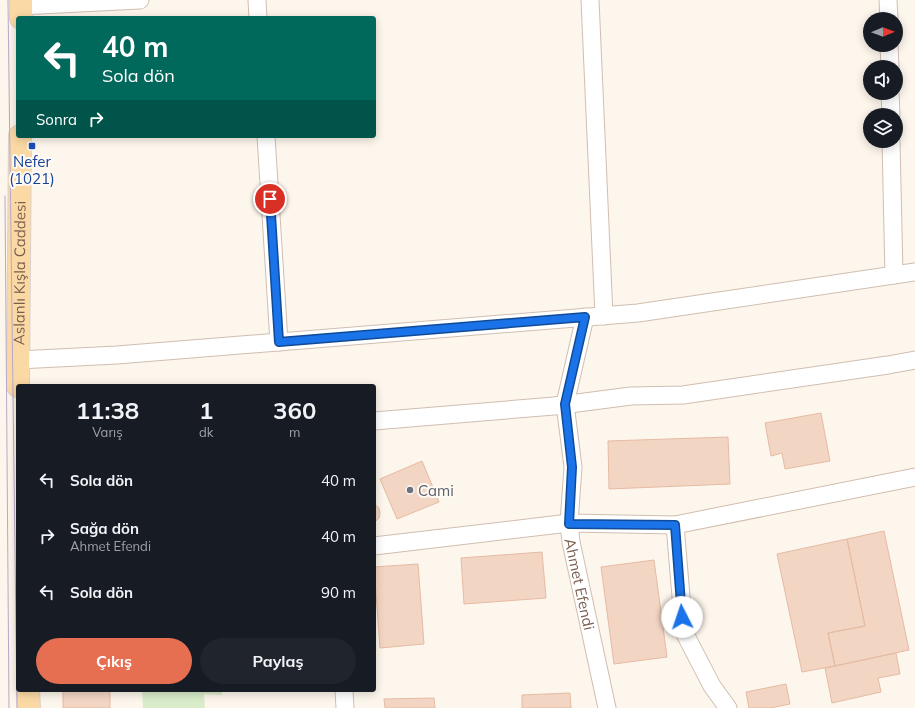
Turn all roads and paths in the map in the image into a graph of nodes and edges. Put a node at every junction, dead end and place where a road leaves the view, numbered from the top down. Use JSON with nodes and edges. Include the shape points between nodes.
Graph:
{"nodes":[{"id":1,"x":140,"y":0,"type":"edge"},
{"id":2,"x":256,"y":0,"type":"edge"},
{"id":3,"x":590,"y":0,"type":"edge"},
{"id":4,"x":888,"y":0,"type":"edge"},
{"id":5,"x":21,"y":8,"type":"edge"},
{"id":6,"x":889,"y":12,"type":"edge"},
{"id":7,"x":258,"y":16,"type":"edge"},
{"id":8,"x":20,"y":138,"type":"edge"},
{"id":9,"x":266,"y":138,"type":"edge"},
{"id":10,"x":891,"y":148,"type":"edge"},
{"id":11,"x":915,"y":272,"type":"edge"},
{"id":12,"x":894,"y":275,"type":"junction"},
{"id":13,"x":604,"y":316,"type":"junction"},
{"id":14,"x":585,"y":317,"type":"junction"},
{"id":15,"x":279,"y":342,"type":"junction"},
{"id":16,"x":18,"y":360,"type":"junction"},
{"id":17,"x":915,"y":360,"type":"edge"},
{"id":18,"x":18,"y":384,"type":"edge"},
{"id":19,"x":565,"y":404,"type":"junction"},
{"id":20,"x":376,"y":422,"type":"edge"},
{"id":21,"x":915,"y":477,"type":"edge"},
{"id":22,"x":569,"y":524,"type":"junction"},
{"id":23,"x":675,"y":525,"type":"junction"},
{"id":24,"x":376,"y":546,"type":"edge"},
{"id":25,"x":28,"y":692,"type":"edge"},
{"id":26,"x":344,"y":692,"type":"edge"},
{"id":27,"x":29,"y":708,"type":"edge"},
{"id":28,"x":345,"y":708,"type":"edge"},
{"id":29,"x":607,"y":708,"type":"edge"},
{"id":30,"x":728,"y":708,"type":"edge"}],
"edges":[{"from":1,"to":5,"type":"street"},
{"from":2,"to":7,"type":"street"},
{"from":3,"to":13,"type":"street"},
{"from":4,"to":6,"type":"street"},
{"from":8,"to":16,"type":"main road","name":"Aslanlı Kışla Caddesi"},
{"from":9,"to":15,"type":"street"},
{"from":10,"to":12,"type":"street"},
{"from":11,"to":12,"type":"street"},
{"from":12,"to":13,"type":"street"},
{"from":13,"to":14,"type":"street"},
{"from":14,"to":15,"type":"street"},
{"from":14,"to":19,"type":"street","name":"Ahmet Efendi"},
{"from":15,"to":16,"type":"street"},
{"from":16,"to":18,"type":"main road","name":"Aslanlı Kışla Caddesi"},
{"from":17,"to":19,"type":"street","via":[[683,395],[631,396]]},
{"from":19,"to":20,"type":"street"},
{"from":19,"to":22,"type":"street","name":"Ahmet Efendi","via":[[572,467]]},
{"from":21,"to":23,"type":"street"},
{"from":22,"to":23,"type":"street"},
{"from":22,"to":24,"type":"street"},
{"from":22,"to":29,"type":"street","name":"Ahmet Efendi"},
{"from":23,"to":30,"type":"street","via":[[684,632],[712,686]]},
{"from":25,"to":27,"type":"main road"},
{"from":26,"to":28,"type":"street"}]}
